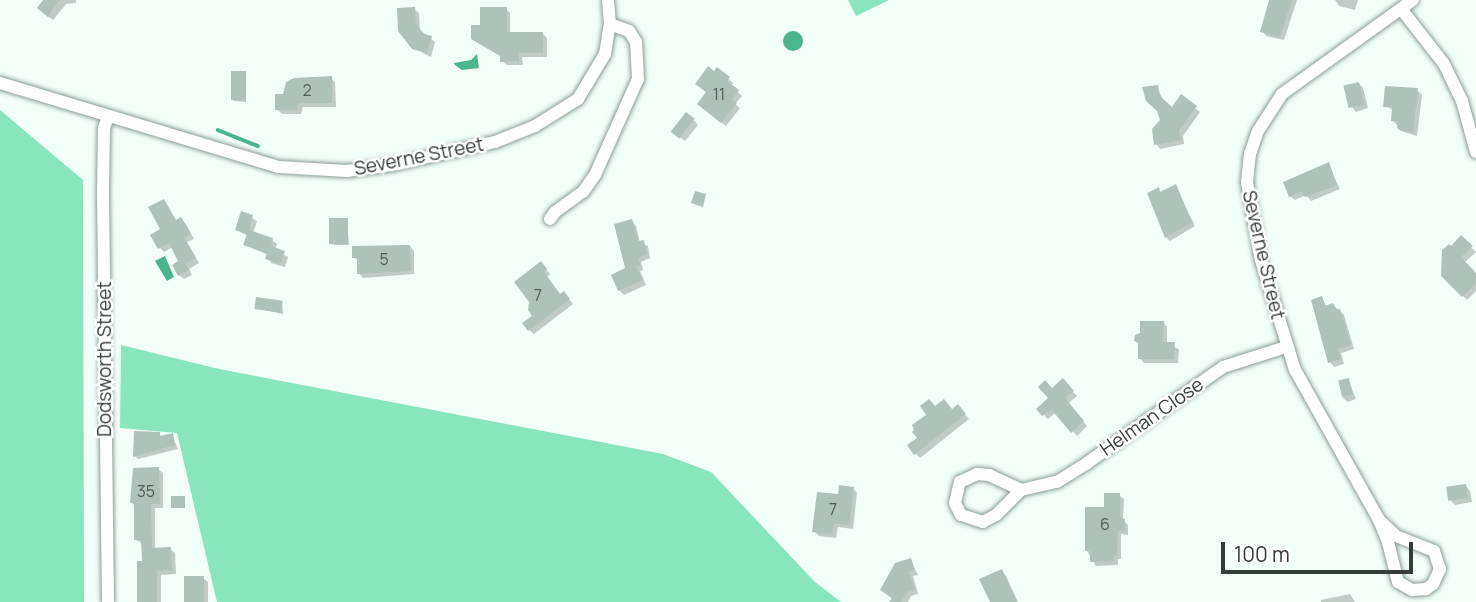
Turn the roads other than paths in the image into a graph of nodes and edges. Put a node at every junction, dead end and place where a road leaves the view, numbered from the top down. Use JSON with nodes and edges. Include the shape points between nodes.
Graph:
{"nodes":[{"id":1,"x":608,"y":0,"type":"edge"},
{"id":2,"x":1413,"y":0,"type":"edge"},
{"id":3,"x":1402,"y":10,"type":"junction"},
{"id":4,"x":610,"y":24,"type":"junction"},
{"id":5,"x":0,"y":83,"type":"edge"},
{"id":6,"x":108,"y":116,"type":"junction"},
{"id":7,"x":1476,"y":152,"type":"edge"},
{"id":8,"x":550,"y":219,"type":"dead end"},
{"id":9,"x":1286,"y":347,"type":"junction"},
{"id":10,"x":1021,"y":490,"type":"junction"},
{"id":11,"x":1379,"y":520,"type":"junction"},
{"id":12,"x":1420,"y":543,"type":"junction"},
{"id":13,"x":1393,"y":564,"type":"junction"},
{"id":14,"x":108,"y":602,"type":"edge"}],
"edges":[{"from":1,"to":4,"type":"street","name":"Severne Street"},
{"from":2,"to":3,"type":"street","name":"Severne Street"},
{"from":3,"to":7,"type":"street","via":[[1444,64],[1462,102]]},
{"from":3,"to":9,"type":"street","name":"Severne Street","via":[[1282,94],[1268,111],[1250,154],[1250,209]]},
{"from":4,"to":6,"type":"street","name":"Severne Street","via":[[605,54],[578,99],[535,126],[495,142],[392,165],[347,172],[279,167]]},
{"from":4,"to":8,"type":"street","via":[[629,31],[636,42],[638,79],[595,175],[583,192]]},
{"from":5,"to":6,"type":"street","name":"Severne Street"},
{"from":6,"to":14,"type":"street","name":"Dodsworth Street","via":[[103,194]]},
{"from":9,"to":10,"type":"street","name":"Helman Close","via":[[1223,368],[1056,482]]},
{"from":9,"to":11,"type":"street","name":"Severne Street","via":[[1307,396]]},
{"from":10,"to":10,"type":"street","via":[[983,522],[961,515],[955,503],[958,487],[968,476],[989,475]]},
{"from":11,"to":12,"type":"street","name":"Severne Street","via":[[1396,536]]},
{"from":11,"to":13,"type":"street","name":"Severne Street"},
{"from":12,"to":13,"type":"street","via":[[1400,549]]},
{"from":12,"to":13,"type":"street","name":"Severne Street","via":[[1438,558],[1440,569],[1433,584],[1418,590],[1405,587],[1394,575]]}]}
